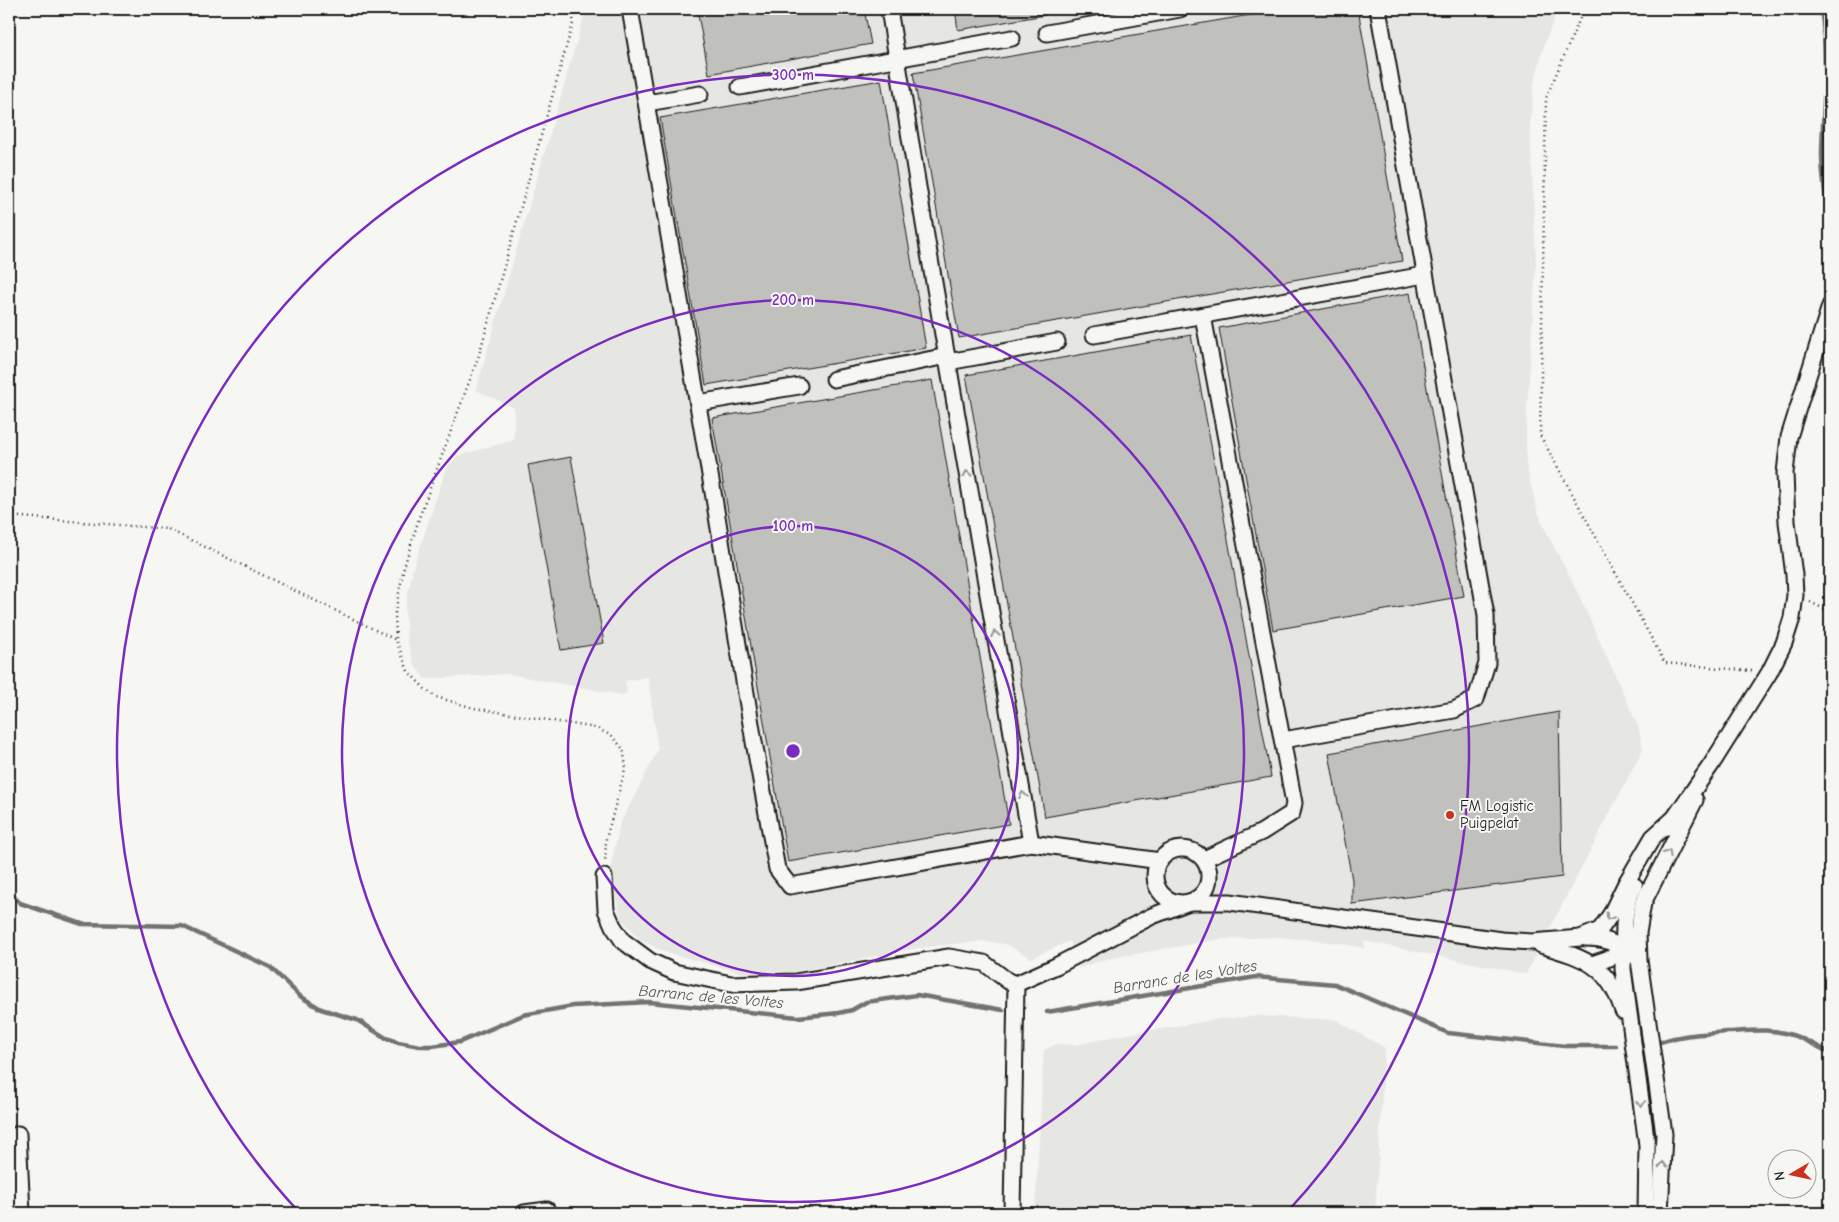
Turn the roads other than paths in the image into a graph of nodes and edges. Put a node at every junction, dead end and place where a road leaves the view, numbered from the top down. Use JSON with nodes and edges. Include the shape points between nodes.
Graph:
{"nodes":[{"id":1,"x":630,"y":9,"type":"edge"},
{"id":2,"x":889,"y":9,"type":"edge"},
{"id":3,"x":1180,"y":9,"type":"edge"},
{"id":4,"x":1378,"y":9,"type":"edge"},
{"id":5,"x":1047,"y":33,"type":"dead end"},
{"id":6,"x":1012,"y":38,"type":"dead end"},
{"id":7,"x":897,"y":59,"type":"junction"},
{"id":8,"x":740,"y":87,"type":"dead end"},
{"id":9,"x":700,"y":94,"type":"dead end"},
{"id":10,"x":647,"y":103,"type":"junction"},
{"id":11,"x":1424,"y":275,"type":"junction"},
{"id":12,"x":1830,"y":306,"type":"edge"},
{"id":13,"x":1203,"y":316,"type":"junction"},
{"id":14,"x":1094,"y":335,"type":"dead end"},
{"id":15,"x":1057,"y":342,"type":"dead end"},
{"id":16,"x":947,"y":359,"type":"junction"},
{"id":17,"x":834,"y":379,"type":"dead end"},
{"id":18,"x":799,"y":386,"type":"dead end"},
{"id":19,"x":698,"y":403,"type":"junction"},
{"id":20,"x":1282,"y":740,"type":"junction"},
{"id":21,"x":1711,"y":765,"type":"junction"},
{"id":22,"x":1673,"y":819,"type":"junction"},
{"id":23,"x":1031,"y":843,"type":"junction"},
{"id":24,"x":1204,"y":859,"type":"junction"},
{"id":25,"x":1160,"y":861,"type":"junction"},
{"id":26,"x":604,"y":877,"type":"road end"},
{"id":27,"x":1653,"y":882,"type":"junction"},
{"id":28,"x":1189,"y":902,"type":"junction"},
{"id":29,"x":1580,"y":938,"type":"junction"},
{"id":30,"x":1532,"y":942,"type":"junction"},
{"id":31,"x":1624,"y":951,"type":"junction"},
{"id":32,"x":1592,"y":964,"type":"junction"},
{"id":33,"x":1016,"y":984,"type":"junction"},
{"id":34,"x":1633,"y":1042,"type":"junction"},
{"id":35,"x":1662,"y":1121,"type":"junction"},
{"id":36,"x":18,"y":1134,"type":"dead end"},
{"id":37,"x":1647,"y":1144,"type":"junction"},
{"id":38,"x":1660,"y":1209,"type":"edge"},
{"id":39,"x":22,"y":1213,"type":"edge"},
{"id":40,"x":524,"y":1213,"type":"edge"},
{"id":41,"x":548,"y":1213,"type":"edge"},
{"id":42,"x":1012,"y":1213,"type":"edge"},
{"id":43,"x":1636,"y":1213,"type":"edge"},
{"id":44,"x":1646,"y":1213,"type":"edge"}],
"edges":[{"from":1,"to":10,"type":"street"},
{"from":2,"to":7,"type":"street"},
{"from":3,"to":5,"type":"street"},
{"from":4,"to":11,"type":"street"},
{"from":6,"to":7,"type":"street"},
{"from":7,"to":8,"type":"street"},
{"from":7,"to":16,"type":"street"},
{"from":9,"to":10,"type":"street"},
{"from":10,"to":19,"type":"street"},
{"from":11,"to":13,"type":"street"},
{"from":11,"to":20,"type":"street","via":[[1486,615],[1487,663],[1476,699],[1454,710]]},
{"from":12,"to":21,"type":"street","via":[[1789,437],[1785,473],[1795,595],[1792,618],[1769,673]]},
{"from":13,"to":14,"type":"street"},
{"from":13,"to":20,"type":"street"},
{"from":15,"to":16,"type":"street"},
{"from":16,"to":17,"type":"street"},
{"from":23,"to":16,"type":"street","one_way":true},
{"from":18,"to":19,"type":"street"},
{"from":19,"to":23,"type":"street","via":[[777,869],[790,886]]},
{"from":20,"to":24,"type":"street","via":[[1294,803],[1292,813],[1262,832]]},
{"from":21,"to":22,"type":"street"},
{"from":27,"to":21,"type":"street","one_way":true},
{"from":22,"to":29,"type":"street","one_way":true,"via":[[1653,837],[1612,914],[1600,930]]},
{"from":22,"to":31,"type":"street","via":[[1629,897]]},
{"from":23,"to":25,"type":"street"},
{"from":24,"to":25,"type":"street","via":[[1188,849],[1179,849],[1171,851]]},
{"from":24,"to":28,"type":"street","via":[[1208,867],[1208,884],[1204,892]]},
{"from":25,"to":28,"type":"street","via":[[1155,872],[1159,890],[1172,901]]},
{"from":26,"to":33,"type":"street","via":[[606,910],[623,941],[650,961],[674,972],[731,984],[796,982],[948,957],[984,963]]},
{"from":27,"to":31,"type":"street","via":[[1634,901],[1629,944]]},
{"from":27,"to":35,"type":"street","via":[[1643,903],[1638,960]]},
{"from":28,"to":30,"type":"street","via":[[1230,902]]},
{"from":28,"to":33,"type":"street","via":[[1152,916]]},
{"from":29,"to":30,"type":"street"},
{"from":29,"to":31,"type":"street","via":[[1602,938]]},
{"from":30,"to":32,"type":"street"},
{"from":31,"to":32,"type":"street"},
{"from":31,"to":34,"type":"street"},
{"from":31,"to":35,"type":"street","via":[[1633,972],[1643,1059]]},
{"from":32,"to":34,"type":"street","via":[[1608,978],[1618,996]]},
{"from":33,"to":42,"type":"street"},
{"from":34,"to":37,"type":"street","one_way":true},
{"from":38,"to":35,"type":"street","one_way":true},
{"from":36,"to":39,"type":"street"},
{"from":37,"to":43,"type":"street"},
{"from":37,"to":44,"type":"street"},
{"from":40,"to":41,"type":"street","via":[[547,1210]]}]}
